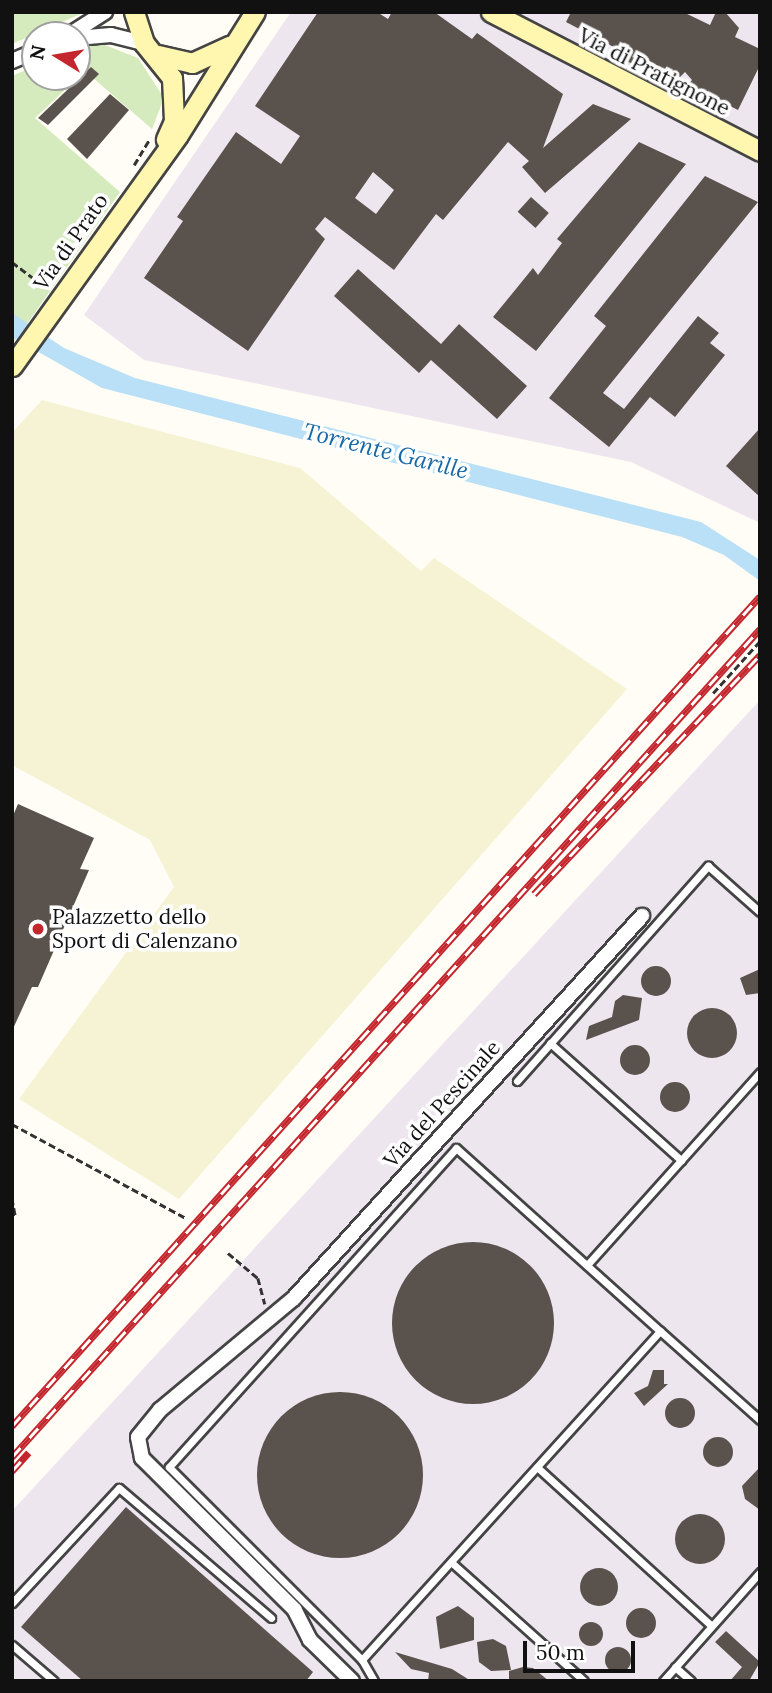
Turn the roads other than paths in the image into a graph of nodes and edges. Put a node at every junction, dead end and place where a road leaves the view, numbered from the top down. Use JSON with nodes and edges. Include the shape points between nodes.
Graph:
{"nodes":[{"id":1,"x":134,"y":12,"type":"edge"},
{"id":2,"x":255,"y":12,"type":"edge"},
{"id":3,"x":491,"y":12,"type":"edge"},
{"id":4,"x":91,"y":35,"type":"edge"},
{"id":5,"x":235,"y":41,"type":"junction"},
{"id":6,"x":151,"y":49,"type":"junction"},
{"id":7,"x":760,"y":151,"type":"edge"},
{"id":8,"x":137,"y":176,"type":"junction"},
{"id":9,"x":12,"y":366,"type":"edge"},
{"id":10,"x":760,"y":912,"type":"edge"},
{"id":11,"x":642,"y":916,"type":"dead end"},
{"id":12,"x":550,"y":1043,"type":"junction"},
{"id":13,"x":760,"y":1072,"type":"edge"},
{"id":14,"x":517,"y":1081,"type":"dead end"},
{"id":15,"x":681,"y":1160,"type":"junction"},
{"id":16,"x":587,"y":1265,"type":"junction"},
{"id":17,"x":660,"y":1331,"type":"junction"},
{"id":18,"x":760,"y":1420,"type":"edge"},
{"id":19,"x":537,"y":1468,"type":"junction"},
{"id":20,"x":451,"y":1562,"type":"junction"},
{"id":21,"x":760,"y":1572,"type":"edge"},
{"id":22,"x":12,"y":1603,"type":"edge"},
{"id":23,"x":271,"y":1618,"type":"dead end"},
{"id":24,"x":712,"y":1626,"type":"junction"},
{"id":25,"x":12,"y":1645,"type":"edge"},
{"id":26,"x":362,"y":1660,"type":"junction"},
{"id":27,"x":675,"y":1667,"type":"junction"},
{"id":28,"x":54,"y":1681,"type":"edge"},
{"id":29,"x":352,"y":1681,"type":"edge"},
{"id":30,"x":374,"y":1681,"type":"edge"},
{"id":31,"x":584,"y":1681,"type":"edge"},
{"id":32,"x":663,"y":1681,"type":"edge"},
{"id":33,"x":691,"y":1681,"type":"edge"}],
"edges":[{"from":1,"to":6,"type":"main road","name":"Via di Prato"},
{"from":2,"to":5,"type":"main road","name":"Via di Prato"},
{"from":3,"to":7,"type":"main road","name":"Via di Pratignone"},
{"from":4,"to":6,"type":"street"},
{"from":5,"to":6,"type":"main road","name":"Via di Prato","via":[[209,60],[192,63]]},
{"from":5,"to":8,"type":"main road","name":"Via di Prato","via":[[178,135]]},
{"from":6,"to":8,"type":"main road","name":"Via di Prato","via":[[172,78],[174,121]]},
{"from":8,"to":9,"type":"main road","name":"Via di Prato","via":[[63,279]]},
{"from":10,"to":12,"type":"lane","via":[[708,866]]},
{"from":11,"to":29,"type":"street","name":"Via del Pescinale","via":[[294,1298],[268,1315],[142,1428],[137,1450],[295,1610],[310,1640]]},
{"from":12,"to":14,"type":"lane"},
{"from":12,"to":15,"type":"lane"},
{"from":13,"to":15,"type":"lane"},
{"from":15,"to":16,"type":"lane"},
{"from":16,"to":17,"type":"lane"},
{"from":16,"to":26,"type":"lane","via":[[456,1148],[169,1467]]},
{"from":17,"to":18,"type":"lane"},
{"from":17,"to":19,"type":"lane"},
{"from":19,"to":20,"type":"lane"},
{"from":19,"to":24,"type":"lane"},
{"from":20,"to":26,"type":"lane"},
{"from":20,"to":31,"type":"lane"},
{"from":21,"to":24,"type":"lane"},
{"from":22,"to":23,"type":"lane","via":[[119,1488]]},
{"from":24,"to":27,"type":"lane"},
{"from":25,"to":28,"type":"lane"},
{"from":26,"to":30,"type":"lane"},
{"from":27,"to":32,"type":"lane"},
{"from":27,"to":33,"type":"lane"}]}
